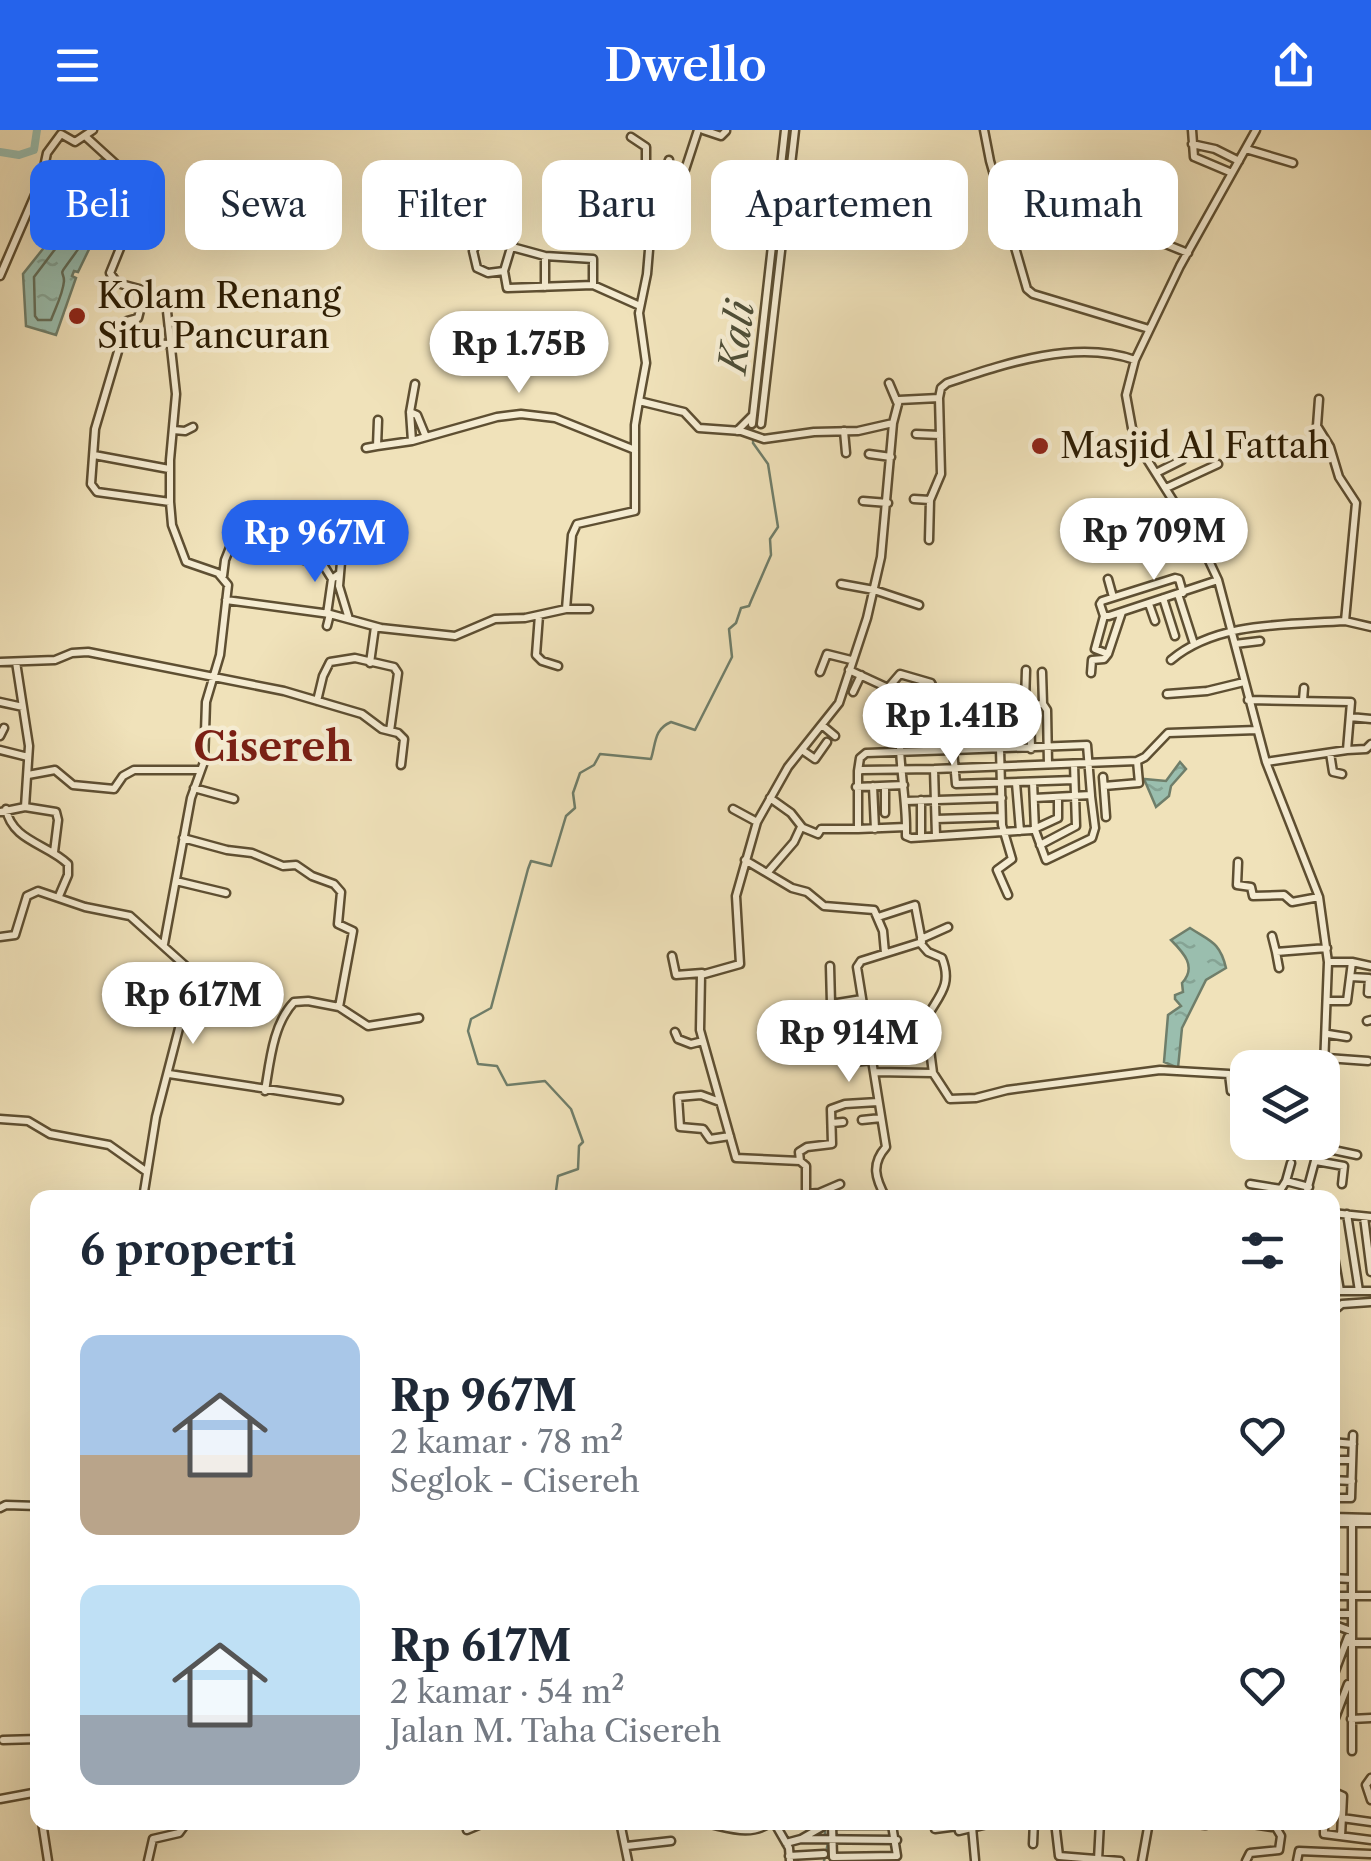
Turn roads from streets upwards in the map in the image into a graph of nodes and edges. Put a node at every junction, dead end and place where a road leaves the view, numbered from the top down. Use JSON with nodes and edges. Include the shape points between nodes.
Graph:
{"nodes":[{"id":1,"x":93,"y":130,"type":"edge"},
{"id":2,"x":701,"y":130,"type":"edge"},
{"id":3,"x":785,"y":130,"type":"edge"},
{"id":4,"x":795,"y":130,"type":"edge"},
{"id":5,"x":984,"y":130,"type":"edge"},
{"id":6,"x":1192,"y":130,"type":"edge"},
{"id":7,"x":1256,"y":130,"type":"edge"},
{"id":8,"x":726,"y":131,"type":"edge"},
{"id":9,"x":60,"y":132,"type":"edge"},
{"id":10,"x":85,"y":136,"type":"junction"},
{"id":11,"x":632,"y":136,"type":"dead end"},
{"id":12,"x":1192,"y":144,"type":"junction"},
{"id":13,"x":1246,"y":149,"type":"junction"},
{"id":14,"x":646,"y":160,"type":"edge"},
{"id":15,"x":689,"y":160,"type":"edge"},
{"id":16,"x":1239,"y":161,"type":"junction"},
{"id":17,"x":1293,"y":163,"type":"dead end"},
{"id":18,"x":1232,"y":174,"type":"junction"},
{"id":19,"x":522,"y":249,"type":"edge"},
{"id":20,"x":1178,"y":249,"type":"edge"},
{"id":21,"x":474,"y":250,"type":"edge"},
{"id":22,"x":511,"y":250,"type":"edge"},
{"id":23,"x":649,"y":250,"type":"edge"},
{"id":24,"x":1188,"y":253,"type":"junction"},
{"id":25,"x":545,"y":256,"type":"junction"},
{"id":26,"x":504,"y":271,"type":"junction"},
{"id":27,"x":0,"y":276,"type":"edge"},
{"id":28,"x":593,"y":286,"type":"junction"},
{"id":29,"x":545,"y":287,"type":"junction"},
{"id":30,"x":145,"y":291,"type":"junction"},
{"id":31,"x":640,"y":306,"type":"junction"},
{"id":32,"x":1150,"y":330,"type":"junction"},
{"id":33,"x":120,"y":342,"type":"junction"},
{"id":34,"x":172,"y":344,"type":"junction"},
{"id":35,"x":1135,"y":360,"type":"junction"},
{"id":36,"x":888,"y":383,"type":"dead end"},
{"id":37,"x":415,"y":384,"type":"dead end"},
{"id":38,"x":939,"y":398,"type":"junction"},
{"id":39,"x":1319,"y":398,"type":"dead end"},
{"id":40,"x":759,"y":399,"type":"junction"},
{"id":41,"x":639,"y":401,"type":"junction"},
{"id":42,"x":897,"y":402,"type":"junction"},
{"id":43,"x":410,"y":412,"type":"junction"},
{"id":44,"x":378,"y":420,"type":"dead end"},
{"id":45,"x":893,"y":423,"type":"junction"},
{"id":46,"x":193,"y":427,"type":"dead end"},
{"id":47,"x":173,"y":430,"type":"junction"},
{"id":48,"x":737,"y":431,"type":"junction"},
{"id":49,"x":844,"y":432,"type":"junction"},
{"id":50,"x":916,"y":434,"type":"dead end"},
{"id":51,"x":940,"y":435,"type":"junction"},
{"id":52,"x":426,"y":437,"type":"junction"},
{"id":53,"x":412,"y":441,"type":"junction"},
{"id":54,"x":377,"y":446,"type":"junction"},
{"id":55,"x":366,"y":448,"type":"dead end"},
{"id":56,"x":635,"y":450,"type":"junction"},
{"id":57,"x":846,"y":453,"type":"dead end"},
{"id":58,"x":869,"y":454,"type":"dead end"},
{"id":59,"x":94,"y":455,"type":"junction"},
{"id":60,"x":890,"y":456,"type":"junction"},
{"id":61,"x":1182,"y":460,"type":"dead end"},
{"id":62,"x":1218,"y":464,"type":"dead end"},
{"id":63,"x":170,"y":469,"type":"junction"},
{"id":64,"x":1156,"y":473,"type":"junction"},
{"id":65,"x":1166,"y":488,"type":"junction"},
{"id":66,"x":914,"y":499,"type":"dead end"},
{"id":67,"x":930,"y":500,"type":"junction"},
{"id":68,"x":170,"y":502,"type":"junction"},
{"id":69,"x":864,"y":502,"type":"dead end"},
{"id":70,"x":888,"y":503,"type":"junction"},
{"id":71,"x":242,"y":517,"type":"dead end"},
{"id":72,"x":930,"y":540,"type":"dead end"},
{"id":73,"x":294,"y":549,"type":"dead end"},
{"id":74,"x":342,"y":550,"type":"dead end"},
{"id":75,"x":222,"y":576,"type":"junction"},
{"id":76,"x":336,"y":577,"type":"junction"},
{"id":77,"x":1108,"y":579,"type":"dead end"},
{"id":78,"x":1218,"y":580,"type":"junction"},
{"id":79,"x":842,"y":584,"type":"dead end"},
{"id":80,"x":874,"y":590,"type":"junction"},
{"id":81,"x":1181,"y":593,"type":"junction"},
{"id":82,"x":1113,"y":597,"type":"junction"},
{"id":83,"x":1163,"y":598,"type":"junction"},
{"id":84,"x":226,"y":600,"type":"junction"},
{"id":85,"x":1149,"y":604,"type":"junction"},
{"id":86,"x":918,"y":606,"type":"dead end"},
{"id":87,"x":566,"y":609,"type":"junction"},
{"id":88,"x":589,"y":609,"type":"dead end"},
{"id":89,"x":1122,"y":612,"type":"junction"},
{"id":90,"x":328,"y":614,"type":"junction"},
{"id":91,"x":539,"y":615,"type":"junction"},
{"id":92,"x":1104,"y":616,"type":"junction"},
{"id":93,"x":349,"y":619,"type":"junction"},
{"id":94,"x":1155,"y":621,"type":"dead end"},
{"id":95,"x":1345,"y":622,"type":"junction"},
{"id":96,"x":327,"y":626,"type":"dead end"},
{"id":97,"x":375,"y":626,"type":"junction"},
{"id":98,"x":1371,"y":627,"type":"edge"},
{"id":99,"x":1232,"y":634,"type":"junction"},
{"id":100,"x":1175,"y":636,"type":"dead end"},
{"id":101,"x":1260,"y":641,"type":"dead end"},
{"id":102,"x":1194,"y":644,"type":"junction"},
{"id":103,"x":1236,"y":644,"type":"junction"},
{"id":104,"x":1108,"y":654,"type":"junction"},
{"id":105,"x":851,"y":660,"type":"junction"},
{"id":106,"x":1171,"y":660,"type":"dead end"},
{"id":107,"x":0,"y":662,"type":"edge"},
{"id":108,"x":16,"y":662,"type":"junction"},
{"id":109,"x":370,"y":663,"type":"junction"},
{"id":110,"x":558,"y":666,"type":"dead end"},
{"id":111,"x":849,"y":670,"type":"junction"},
{"id":112,"x":1026,"y":670,"type":"dead end"},
{"id":113,"x":820,"y":672,"type":"dead end"},
{"id":114,"x":1042,"y":672,"type":"dead end"},
{"id":115,"x":1092,"y":673,"type":"dead end"},
{"id":116,"x":861,"y":675,"type":"junction"},
{"id":117,"x":214,"y":677,"type":"junction"},
{"id":118,"x":1244,"y":682,"type":"junction"},
{"id":119,"x":888,"y":688,"type":"junction"},
{"id":120,"x":1304,"y":688,"type":"dead end"},
{"id":121,"x":965,"y":691,"type":"dead end"},
{"id":122,"x":854,"y":692,"type":"dead end"},
{"id":123,"x":951,"y":693,"type":"dead end"},
{"id":124,"x":1167,"y":694,"type":"dead end"},
{"id":125,"x":903,"y":700,"type":"dead end"},
{"id":126,"x":1248,"y":700,"type":"junction"},
{"id":127,"x":1303,"y":700,"type":"junction"},
{"id":128,"x":317,"y":701,"type":"junction"},
{"id":129,"x":0,"y":702,"type":"edge"},
{"id":130,"x":966,"y":704,"type":"junction"},
{"id":131,"x":1030,"y":704,"type":"junction"},
{"id":132,"x":1043,"y":704,"type":"junction"},
{"id":133,"x":919,"y":705,"type":"junction"},
{"id":134,"x":950,"y":705,"type":"junction"},
{"id":135,"x":22,"y":707,"type":"junction"},
{"id":136,"x":1350,"y":717,"type":"junction"},
{"id":137,"x":1371,"y":719,"type":"edge"},
{"id":138,"x":952,"y":720,"type":"junction"},
{"id":139,"x":918,"y":721,"type":"junction"},
{"id":140,"x":822,"y":726,"type":"junction"},
{"id":141,"x":1256,"y":730,"type":"junction"},
{"id":142,"x":390,"y":731,"type":"junction"},
{"id":143,"x":834,"y":736,"type":"dead end"},
{"id":144,"x":953,"y":736,"type":"junction"},
{"id":145,"x":900,"y":738,"type":"junction"},
{"id":146,"x":827,"y":742,"type":"dead end"},
{"id":147,"x":1048,"y":748,"type":"junction"},
{"id":148,"x":1031,"y":749,"type":"junction"},
{"id":149,"x":1369,"y":749,"type":"edge"},
{"id":150,"x":0,"y":750,"type":"edge"},
{"id":151,"x":802,"y":750,"type":"junction"},
{"id":152,"x":954,"y":750,"type":"junction"},
{"id":153,"x":999,"y":750,"type":"junction"},
{"id":154,"x":1348,"y":750,"type":"junction"},
{"id":155,"x":1330,"y":753,"type":"junction"},
{"id":156,"x":902,"y":754,"type":"junction"},
{"id":157,"x":30,"y":758,"type":"junction"},
{"id":158,"x":1137,"y":761,"type":"junction"},
{"id":159,"x":1266,"y":762,"type":"junction"},
{"id":160,"x":1088,"y":763,"type":"junction"},
{"id":161,"x":1048,"y":764,"type":"junction"},
{"id":162,"x":1074,"y":764,"type":"junction"},
{"id":163,"x":400,"y":765,"type":"dead end"},
{"id":164,"x":1000,"y":766,"type":"junction"},
{"id":165,"x":954,"y":768,"type":"junction"},
{"id":166,"x":903,"y":769,"type":"junction"},
{"id":167,"x":934,"y":769,"type":"junction"},
{"id":168,"x":201,"y":770,"type":"junction"},
{"id":169,"x":858,"y":770,"type":"junction"},
{"id":170,"x":1342,"y":774,"type":"dead end"},
{"id":171,"x":28,"y":775,"type":"junction"},
{"id":172,"x":1074,"y":780,"type":"junction"},
{"id":173,"x":1016,"y":782,"type":"junction"},
{"id":174,"x":1033,"y":782,"type":"junction"},
{"id":175,"x":1001,"y":783,"type":"junction"},
{"id":176,"x":956,"y":784,"type":"junction"},
{"id":177,"x":856,"y":786,"type":"junction"},
{"id":178,"x":873,"y":786,"type":"junction"},
{"id":179,"x":904,"y":786,"type":"junction"},
{"id":180,"x":884,"y":787,"type":"junction"},
{"id":181,"x":194,"y":788,"type":"junction"},
{"id":182,"x":1075,"y":796,"type":"junction"},
{"id":183,"x":1091,"y":796,"type":"junction"},
{"id":184,"x":1058,"y":797,"type":"junction"},
{"id":185,"x":770,"y":798,"type":"junction"},
{"id":186,"x":1002,"y":798,"type":"junction"},
{"id":187,"x":1034,"y":798,"type":"junction"},
{"id":188,"x":234,"y":799,"type":"dead end"},
{"id":189,"x":956,"y":799,"type":"junction"},
{"id":190,"x":921,"y":800,"type":"junction"},
{"id":191,"x":936,"y":800,"type":"junction"},
{"id":192,"x":905,"y":802,"type":"junction"},
{"id":193,"x":25,"y":807,"type":"junction"},
{"id":194,"x":3,"y":810,"type":"edge"},
{"id":195,"x":733,"y":810,"type":"dead end"},
{"id":196,"x":885,"y":813,"type":"dead end"},
{"id":197,"x":1001,"y":816,"type":"junction"},
{"id":198,"x":1106,"y":817,"type":"dead end"},
{"id":199,"x":936,"y":819,"type":"junction"},
{"id":200,"x":757,"y":822,"type":"junction"},
{"id":201,"x":802,"y":827,"type":"junction"},
{"id":202,"x":906,"y":827,"type":"junction"},
{"id":203,"x":858,"y":829,"type":"junction"},
{"id":204,"x":875,"y":829,"type":"junction"},
{"id":205,"x":1036,"y":830,"type":"junction"},
{"id":206,"x":1020,"y":831,"type":"junction"},
{"id":207,"x":1002,"y":832,"type":"junction"},
{"id":208,"x":936,"y":836,"type":"junction"},
{"id":209,"x":922,"y":837,"type":"junction"},
{"id":210,"x":183,"y":838,"type":"junction"},
{"id":211,"x":1040,"y":846,"type":"junction"},
{"id":212,"x":55,"y":853,"type":"junction"},
{"id":213,"x":746,"y":860,"type":"junction"},
{"id":214,"x":1238,"y":862,"type":"dead end"},
{"id":215,"x":768,"y":872,"type":"junction"},
{"id":216,"x":176,"y":881,"type":"junction"},
{"id":217,"x":226,"y":893,"type":"dead end"},
{"id":218,"x":1008,"y":894,"type":"dead end"},
{"id":219,"x":59,"y":896,"type":"junction"},
{"id":220,"x":1319,"y":896,"type":"junction"},
{"id":221,"x":878,"y":917,"type":"junction"},
{"id":222,"x":948,"y":926,"type":"dead end"},
{"id":223,"x":1272,"y":936,"type":"dead end"},
{"id":224,"x":0,"y":937,"type":"edge"},
{"id":225,"x":921,"y":941,"type":"junction"},
{"id":226,"x":164,"y":944,"type":"junction"},
{"id":227,"x":1327,"y":948,"type":"junction"},
{"id":228,"x":1276,"y":952,"type":"junction"},
{"id":229,"x":885,"y":953,"type":"junction"},
{"id":230,"x":672,"y":956,"type":"dead end"},
{"id":231,"x":1328,"y":962,"type":"junction"},
{"id":232,"x":1352,"y":962,"type":"junction"},
{"id":233,"x":830,"y":966,"type":"dead end"},
{"id":234,"x":1371,"y":966,"type":"edge"},
{"id":235,"x":1279,"y":968,"type":"dead end"},
{"id":236,"x":702,"y":974,"type":"junction"},
{"id":237,"x":1352,"y":977,"type":"junction"},
{"id":238,"x":162,"y":986,"type":"dead end"},
{"id":239,"x":1349,"y":992,"type":"junction"},
{"id":240,"x":1370,"y":993,"type":"edge"},
{"id":241,"x":188,"y":994,"type":"junction"},
{"id":242,"x":862,"y":999,"type":"junction"},
{"id":243,"x":1328,"y":1001,"type":"junction"},
{"id":244,"x":831,"y":1004,"type":"junction"},
{"id":245,"x":813,"y":1007,"type":"dead end"},
{"id":246,"x":339,"y":1008,"type":"junction"},
{"id":247,"x":419,"y":1018,"type":"dead end"},
{"id":248,"x":675,"y":1032,"type":"dead end"},
{"id":249,"x":1328,"y":1034,"type":"junction"},
{"id":250,"x":1347,"y":1037,"type":"dead end"},
{"id":251,"x":703,"y":1042,"type":"junction"},
{"id":252,"x":1327,"y":1050,"type":"edge"},
{"id":253,"x":1340,"y":1059,"type":"edge"},
{"id":254,"x":873,"y":1060,"type":"junction"},
{"id":255,"x":853,"y":1062,"type":"dead end"},
{"id":256,"x":1368,"y":1062,"type":"dead end"},
{"id":257,"x":875,"y":1072,"type":"junction"},
{"id":258,"x":934,"y":1072,"type":"junction"},
{"id":259,"x":168,"y":1074,"type":"junction"},
{"id":260,"x":1230,"y":1074,"type":"edge"},
{"id":261,"x":265,"y":1090,"type":"junction"},
{"id":262,"x":339,"y":1100,"type":"dead end"},
{"id":263,"x":720,"y":1102,"type":"junction"},
{"id":264,"x":878,"y":1102,"type":"junction"},
{"id":265,"x":0,"y":1118,"type":"edge"},
{"id":266,"x":881,"y":1118,"type":"junction"},
{"id":267,"x":862,"y":1120,"type":"dead end"},
{"id":268,"x":843,"y":1122,"type":"dead end"},
{"id":269,"x":832,"y":1123,"type":"junction"},
{"id":270,"x":730,"y":1136,"type":"junction"},
{"id":271,"x":1340,"y":1150,"type":"edge"},
{"id":272,"x":1357,"y":1155,"type":"dead end"},
{"id":273,"x":800,"y":1161,"type":"junction"},
{"id":274,"x":1316,"y":1161,"type":"joint"},
{"id":275,"x":1291,"y":1163,"type":"dead end"},
{"id":276,"x":147,"y":1172,"type":"junction"},
{"id":277,"x":1286,"y":1181,"type":"junction"},
{"id":278,"x":840,"y":1184,"type":"dead end"},
{"id":279,"x":1250,"y":1184,"type":"dead end"},
{"id":280,"x":1342,"y":1184,"type":"dead end"},
{"id":281,"x":1308,"y":1187,"type":"junction"},
{"id":282,"x":144,"y":1190,"type":"edge"},
{"id":283,"x":806,"y":1190,"type":"edge"},
{"id":284,"x":827,"y":1190,"type":"edge"},
{"id":285,"x":882,"y":1190,"type":"edge"},
{"id":286,"x":1307,"y":1190,"type":"edge"},
{"id":287,"x":1340,"y":1214,"type":"edge"},
{"id":288,"x":1347,"y":1214,"type":"junction"},
{"id":289,"x":1367,"y":1217,"type":"edge"},
{"id":290,"x":1371,"y":1272,"type":"edge"},
{"id":291,"x":1340,"y":1291,"type":"edge"},
{"id":292,"x":1359,"y":1291,"type":"junction"},
{"id":293,"x":1371,"y":1291,"type":"edge"},
{"id":294,"x":1371,"y":1302,"type":"edge"},
{"id":295,"x":1340,"y":1306,"type":"edge"},
{"id":296,"x":1340,"y":1441,"type":"edge"},
{"id":297,"x":1340,"y":1460,"type":"edge"},
{"id":298,"x":1352,"y":1460,"type":"junction"},
{"id":299,"x":1340,"y":1480,"type":"edge"},
{"id":300,"x":1352,"y":1481,"type":"junction"},
{"id":301,"x":1340,"y":1499,"type":"edge"},
{"id":302,"x":30,"y":1506,"type":"edge"},
{"id":303,"x":0,"y":1508,"type":"edge"},
{"id":304,"x":1371,"y":1520,"type":"edge"},
{"id":305,"x":1340,"y":1521,"type":"edge"},
{"id":306,"x":1340,"y":1522,"type":"edge"},
{"id":307,"x":1352,"y":1523,"type":"junction"},
{"id":308,"x":1340,"y":1578,"type":"edge"},
{"id":309,"x":1351,"y":1578,"type":"junction"},
{"id":310,"x":1340,"y":1596,"type":"edge"},
{"id":311,"x":1351,"y":1596,"type":"junction"},
{"id":312,"x":1371,"y":1596,"type":"edge"},
{"id":313,"x":1340,"y":1614,"type":"edge"},
{"id":314,"x":1351,"y":1614,"type":"junction"},
{"id":315,"x":1340,"y":1628,"type":"edge"},
{"id":316,"x":1350,"y":1631,"type":"junction"},
{"id":317,"x":1371,"y":1642,"type":"edge"},
{"id":318,"x":1348,"y":1643,"type":"junction"},
{"id":319,"x":1340,"y":1661,"type":"edge"},
{"id":320,"x":1340,"y":1675,"type":"edge"},
{"id":321,"x":1351,"y":1678,"type":"junction"},
{"id":322,"x":1340,"y":1706,"type":"edge"},
{"id":323,"x":1352,"y":1718,"type":"junction"},
{"id":324,"x":1371,"y":1718,"type":"edge"},
{"id":325,"x":30,"y":1739,"type":"edge"},
{"id":326,"x":3,"y":1740,"type":"dead end"},
{"id":327,"x":1352,"y":1751,"type":"dead end"},
{"id":328,"x":1371,"y":1778,"type":"edge"},
{"id":329,"x":30,"y":1793,"type":"edge"},
{"id":330,"x":1340,"y":1795,"type":"edge"},
{"id":331,"x":0,"y":1799,"type":"edge"},
{"id":332,"x":1371,"y":1800,"type":"edge"},
{"id":333,"x":1342,"y":1818,"type":"junction"},
{"id":334,"x":1371,"y":1822,"type":"edge"},
{"id":335,"x":43,"y":1830,"type":"edge"},
{"id":336,"x":181,"y":1830,"type":"edge"},
{"id":337,"x":622,"y":1830,"type":"edge"},
{"id":338,"x":777,"y":1830,"type":"edge"},
{"id":339,"x":814,"y":1830,"type":"edge"},
{"id":340,"x":823,"y":1830,"type":"edge"},
{"id":341,"x":830,"y":1830,"type":"edge"},
{"id":342,"x":894,"y":1830,"type":"edge"},
{"id":343,"x":972,"y":1830,"type":"edge"},
{"id":344,"x":1034,"y":1830,"type":"edge"},
{"id":345,"x":1057,"y":1830,"type":"edge"},
{"id":346,"x":1100,"y":1830,"type":"edge"},
{"id":347,"x":1148,"y":1830,"type":"edge"},
{"id":348,"x":1278,"y":1830,"type":"edge"},
{"id":349,"x":1324,"y":1830,"type":"edge"},
{"id":350,"x":1341,"y":1836,"type":"junction"},
{"id":351,"x":800,"y":1839,"type":"junction"},
{"id":352,"x":827,"y":1840,"type":"junction"},
{"id":353,"x":896,"y":1840,"type":"junction"},
{"id":354,"x":1371,"y":1840,"type":"edge"},
{"id":355,"x":670,"y":1841,"type":"dead end"},
{"id":356,"x":786,"y":1843,"type":"junction"},
{"id":357,"x":1033,"y":1844,"type":"dead end"},
{"id":358,"x":627,"y":1846,"type":"junction"},
{"id":359,"x":151,"y":1851,"type":"junction"},
{"id":360,"x":824,"y":1854,"type":"dead end"},
{"id":361,"x":1371,"y":1855,"type":"edge"},
{"id":362,"x":789,"y":1858,"type":"edge"},
{"id":363,"x":1348,"y":1858,"type":"edge"},
{"id":364,"x":853,"y":1859,"type":"edge"},
{"id":365,"x":975,"y":1860,"type":"edge"},
{"id":366,"x":1102,"y":1860,"type":"edge"},
{"id":367,"x":48,"y":1861,"type":"edge"},
{"id":368,"x":148,"y":1861,"type":"edge"},
{"id":369,"x":156,"y":1861,"type":"edge"},
{"id":370,"x":628,"y":1861,"type":"edge"},
{"id":371,"x":1115,"y":1861,"type":"edge"},
{"id":372,"x":1142,"y":1861,"type":"edge"},
{"id":373,"x":1246,"y":1861,"type":"edge"},
{"id":374,"x":1298,"y":1861,"type":"edge"}],
"edges":[{"from":1,"to":10,"type":"street"},
{"from":2,"to":8,"type":"street","via":[[721,136]]},
{"from":2,"to":15,"type":"street"},
{"from":3,"to":40,"type":"street"},
{"from":4,"to":40,"type":"street"},
{"from":5,"to":32,"type":"street","via":[[1027,289]]},
{"from":6,"to":12,"type":"street"},
{"from":7,"to":13,"type":"street"},
{"from":9,"to":10,"type":"street","via":[[73,142]]},
{"from":9,"to":27,"type":"street"},
{"from":10,"to":30,"type":"street","via":[[144,194],[142,216],[125,236],[110,273],[116,283]]},
{"from":11,"to":14,"type":"street","via":[[646,147]]},
{"from":12,"to":16,"type":"street"},
{"from":12,"to":18,"type":"street","via":[[1195,157]]},
{"from":13,"to":16,"type":"street"},
{"from":13,"to":17,"type":"street"},
{"from":16,"to":18,"type":"street"},
{"from":18,"to":24,"type":"street"},
{"from":19,"to":25,"type":"street"},
{"from":20,"to":24,"type":"street"},
{"from":21,"to":26,"type":"street","via":[[483,272]]},
{"from":22,"to":26,"type":"street"},
{"from":23,"to":31,"type":"street"},
{"from":24,"to":32,"type":"street"},
{"from":25,"to":28,"type":"street","via":[[593,259]]},
{"from":25,"to":29,"type":"street"},
{"from":26,"to":29,"type":"street","via":[[506,288]]},
{"from":28,"to":29,"type":"street"},
{"from":28,"to":31,"type":"street"},
{"from":30,"to":33,"type":"street","via":[[138,318],[128,320]]},
{"from":30,"to":34,"type":"street","via":[[166,302]]},
{"from":31,"to":41,"type":"street","via":[[646,363]]},
{"from":32,"to":35,"type":"street"},
{"from":33,"to":34,"type":"street"},
{"from":33,"to":59,"type":"street"},
{"from":34,"to":47,"type":"street"},
{"from":35,"to":38,"type":"street","via":[[1049,355],[947,383]]},
{"from":35,"to":64,"type":"street","via":[[1126,387],[1128,411]]},
{"from":36,"to":42,"type":"street"},
{"from":37,"to":43,"type":"street"},
{"from":38,"to":42,"type":"street"},
{"from":38,"to":51,"type":"street"},
{"from":39,"to":95,"type":"street","via":[[1317,426],[1356,502]]},
{"from":40,"to":48,"type":"street","via":[[755,422]]},
{"from":41,"to":48,"type":"street","via":[[684,412],[705,430]]},
{"from":41,"to":56,"type":"street"},
{"from":42,"to":45,"type":"street"},
{"from":43,"to":52,"type":"street"},
{"from":43,"to":53,"type":"street"},
{"from":44,"to":54,"type":"street"},
{"from":45,"to":49,"type":"street"},
{"from":45,"to":60,"type":"street"},
{"from":46,"to":47,"type":"street"},
{"from":47,"to":63,"type":"street"},
{"from":48,"to":49,"type":"street","via":[[759,438]]},
{"from":49,"to":57,"type":"street"},
{"from":50,"to":51,"type":"street"},
{"from":51,"to":67,"type":"street","via":[[941,474]]},
{"from":52,"to":53,"type":"street"},
{"from":52,"to":56,"type":"street","via":[[534,414]]},
{"from":53,"to":54,"type":"street"},
{"from":54,"to":55,"type":"street"},
{"from":56,"to":87,"type":"street","via":[[635,510],[583,521],[574,530]]},
{"from":58,"to":60,"type":"street"},
{"from":59,"to":63,"type":"street"},
{"from":59,"to":68,"type":"street","via":[[93,490]]},
{"from":60,"to":70,"type":"street"},
{"from":61,"to":64,"type":"street"},
{"from":62,"to":65,"type":"street"},
{"from":63,"to":68,"type":"street"},
{"from":64,"to":65,"type":"street"},
{"from":65,"to":78,"type":"street"},
{"from":66,"to":67,"type":"street"},
{"from":67,"to":72,"type":"street"},
{"from":68,"to":75,"type":"street","via":[[186,562]]},
{"from":69,"to":70,"type":"street"},
{"from":70,"to":80,"type":"street"},
{"from":71,"to":75,"type":"street"},
{"from":73,"to":76,"type":"street"},
{"from":74,"to":76,"type":"street"},
{"from":75,"to":84,"type":"street"},
{"from":76,"to":90,"type":"street"},
{"from":76,"to":93,"type":"street"},
{"from":77,"to":82,"type":"street"},
{"from":78,"to":81,"type":"street"},
{"from":78,"to":99,"type":"street"},
{"from":79,"to":80,"type":"street"},
{"from":80,"to":86,"type":"street"},
{"from":80,"to":105,"type":"street"},
{"from":81,"to":82,"type":"street","via":[[1175,578]]},
{"from":81,"to":83,"type":"street"},
{"from":81,"to":102,"type":"street"},
{"from":82,"to":92,"type":"street","via":[[1100,602]]},
{"from":83,"to":85,"type":"street"},
{"from":83,"to":100,"type":"street"},
{"from":84,"to":90,"type":"street"},
{"from":84,"to":117,"type":"street"},
{"from":85,"to":89,"type":"street"},
{"from":85,"to":94,"type":"street"},
{"from":87,"to":88,"type":"street"},
{"from":87,"to":91,"type":"street"},
{"from":89,"to":92,"type":"street"},
{"from":89,"to":104,"type":"street"},
{"from":90,"to":93,"type":"street"},
{"from":90,"to":96,"type":"street"},
{"from":91,"to":97,"type":"street","via":[[489,621],[456,636]]},
{"from":91,"to":110,"type":"street","via":[[536,655]]},
{"from":92,"to":104,"type":"street","via":[[1095,649]]},
{"from":93,"to":97,"type":"street"},
{"from":95,"to":98,"type":"street"},
{"from":95,"to":99,"type":"street"},
{"from":97,"to":109,"type":"street"},
{"from":99,"to":102,"type":"street"},
{"from":99,"to":103,"type":"street"},
{"from":101,"to":103,"type":"street"},
{"from":102,"to":106,"type":"street"},
{"from":103,"to":118,"type":"street"},
{"from":104,"to":115,"type":"street","via":[[1092,660]]},
{"from":105,"to":111,"type":"street"},
{"from":105,"to":113,"type":"street","via":[[827,654]]},
{"from":107,"to":108,"type":"street"},
{"from":108,"to":117,"type":"street","via":[[61,660],[82,651]]},
{"from":108,"to":135,"type":"street"},
{"from":109,"to":128,"type":"street","via":[[330,662]]},
{"from":109,"to":142,"type":"street","via":[[398,673]]},
{"from":111,"to":116,"type":"street"},
{"from":111,"to":140,"type":"street"},
{"from":112,"to":131,"type":"street","via":[[1024,702]]},
{"from":114,"to":132,"type":"street"},
{"from":116,"to":119,"type":"street"},
{"from":116,"to":122,"type":"street"},
{"from":117,"to":128,"type":"street"},
{"from":117,"to":168,"type":"street"},
{"from":118,"to":124,"type":"street"},
{"from":118,"to":126,"type":"street"},
{"from":119,"to":125,"type":"street"},
{"from":119,"to":133,"type":"street","via":[[900,674],[930,684],[934,689]]},
{"from":120,"to":127,"type":"street"},
{"from":121,"to":130,"type":"street"},
{"from":123,"to":134,"type":"street"},
{"from":126,"to":127,"type":"street"},
{"from":126,"to":141,"type":"street"},
{"from":127,"to":136,"type":"street","via":[[1351,702]]},
{"from":128,"to":142,"type":"street","via":[[362,714]]},
{"from":129,"to":135,"type":"street"},
{"from":130,"to":134,"type":"street"},
{"from":130,"to":153,"type":"street","via":[[996,705]]},
{"from":131,"to":132,"type":"street"},
{"from":131,"to":148,"type":"street"},
{"from":132,"to":147,"type":"street"},
{"from":133,"to":134,"type":"street"},
{"from":133,"to":139,"type":"street"},
{"from":134,"to":138,"type":"street"},
{"from":135,"to":157,"type":"street"},
{"from":136,"to":137,"type":"street"},
{"from":136,"to":154,"type":"street"},
{"from":138,"to":139,"type":"street"},
{"from":138,"to":144,"type":"street"},
{"from":139,"to":145,"type":"street","via":[[901,723]]},
{"from":140,"to":143,"type":"street"},
{"from":140,"to":151,"type":"street"},
{"from":141,"to":158,"type":"street","via":[[1168,734]]},
{"from":141,"to":159,"type":"street"},
{"from":142,"to":163,"type":"street","via":[[404,739]]},
{"from":144,"to":145,"type":"street"},
{"from":144,"to":152,"type":"street"},
{"from":145,"to":156,"type":"street"},
{"from":146,"to":151,"type":"street","via":[[815,759]]},
{"from":147,"to":148,"type":"street"},
{"from":147,"to":160,"type":"street","via":[[1086,744]]},
{"from":147,"to":161,"type":"street"},
{"from":148,"to":153,"type":"street"},
{"from":149,"to":154,"type":"street"},
{"from":150,"to":157,"type":"street"},
{"from":151,"to":185,"type":"street"},
{"from":152,"to":153,"type":"street"},
{"from":152,"to":156,"type":"street"},
{"from":152,"to":165,"type":"street"},
{"from":153,"to":164,"type":"street"},
{"from":154,"to":155,"type":"street"},
{"from":155,"to":159,"type":"street"},
{"from":155,"to":170,"type":"street","via":[[1333,772]]},
{"from":156,"to":166,"type":"street"},
{"from":156,"to":169,"type":"street","via":[[863,754]]},
{"from":157,"to":171,"type":"street"},
{"from":158,"to":160,"type":"street"},
{"from":158,"to":198,"type":"street","via":[[1139,783],[1103,782]]},
{"from":159,"to":220,"type":"street"},
{"from":160,"to":162,"type":"street"},
{"from":160,"to":183,"type":"street"},
{"from":161,"to":162,"type":"street"},
{"from":161,"to":164,"type":"street"},
{"from":162,"to":172,"type":"street"},
{"from":164,"to":165,"type":"street"},
{"from":164,"to":175,"type":"street"},
{"from":165,"to":167,"type":"street"},
{"from":165,"to":176,"type":"street"},
{"from":166,"to":167,"type":"street"},
{"from":166,"to":169,"type":"street"},
{"from":166,"to":179,"type":"street"},
{"from":167,"to":191,"type":"street"},
{"from":168,"to":171,"type":"street","via":[[134,770],[114,789],[74,785],[55,770]]},
{"from":168,"to":181,"type":"street"},
{"from":169,"to":177,"type":"street"},
{"from":171,"to":193,"type":"street"},
{"from":172,"to":174,"type":"street"},
{"from":172,"to":182,"type":"street"},
{"from":173,"to":174,"type":"street"},
{"from":173,"to":175,"type":"street"},
{"from":173,"to":206,"type":"street"},
{"from":174,"to":187,"type":"street"},
{"from":175,"to":176,"type":"street"},
{"from":175,"to":186,"type":"street"},
{"from":176,"to":189,"type":"street"},
{"from":177,"to":178,"type":"street"},
{"from":177,"to":203,"type":"street"},
{"from":178,"to":180,"type":"street"},
{"from":178,"to":204,"type":"street"},
{"from":179,"to":180,"type":"street"},
{"from":179,"to":192,"type":"street"},
{"from":180,"to":196,"type":"street"},
{"from":181,"to":188,"type":"street"},
{"from":181,"to":210,"type":"street"},
{"from":182,"to":183,"type":"street"},
{"from":182,"to":184,"type":"street"},
{"from":182,"to":211,"type":"street","via":[[1076,828]]},
{"from":183,"to":211,"type":"street","via":[[1092,838],[1048,860]]},
{"from":184,"to":187,"type":"street"},
{"from":184,"to":205,"type":"street","via":[[1058,818]]},
{"from":185,"to":200,"type":"street"},
{"from":185,"to":201,"type":"street"},
{"from":186,"to":189,"type":"street"},
{"from":186,"to":197,"type":"street"},
{"from":187,"to":205,"type":"street"},
{"from":189,"to":191,"type":"street"},
{"from":190,"to":191,"type":"street"},
{"from":190,"to":192,"type":"street"},
{"from":190,"to":209,"type":"street"},
{"from":191,"to":199,"type":"street"},
{"from":192,"to":202,"type":"street"},
{"from":193,"to":194,"type":"street"},
{"from":193,"to":212,"type":"street","via":[[57,813]]},
{"from":194,"to":212,"type":"street","via":[[27,839]]},
{"from":195,"to":200,"type":"street"},
{"from":197,"to":199,"type":"street"},
{"from":197,"to":207,"type":"street"},
{"from":199,"to":208,"type":"street"},
{"from":200,"to":213,"type":"street"},
{"from":201,"to":203,"type":"street","via":[[818,834]]},
{"from":201,"to":215,"type":"street"},
{"from":202,"to":204,"type":"street"},
{"from":202,"to":209,"type":"street","via":[[907,837]]},
{"from":203,"to":204,"type":"street"},
{"from":205,"to":206,"type":"street"},
{"from":205,"to":211,"type":"street"},
{"from":206,"to":207,"type":"street"},
{"from":207,"to":208,"type":"street"},
{"from":207,"to":218,"type":"street","via":[[1012,859],[997,870]]},
{"from":208,"to":209,"type":"street"},
{"from":210,"to":216,"type":"street"},
{"from":210,"to":246,"type":"street","via":[[296,865],[342,892],[338,924],[353,931]]},
{"from":212,"to":219,"type":"street","via":[[70,867]]},
{"from":213,"to":215,"type":"street"},
{"from":213,"to":236,"type":"street","via":[[736,896],[740,964]]},
{"from":214,"to":220,"type":"street","via":[[1237,885],[1250,886],[1253,896],[1283,895],[1292,902]]},
{"from":215,"to":221,"type":"street","via":[[824,906],[874,910]]},
{"from":216,"to":217,"type":"street"},
{"from":216,"to":226,"type":"street"},
{"from":219,"to":224,"type":"street","via":[[30,893],[15,936]]},
{"from":219,"to":226,"type":"street","via":[[130,916]]},
{"from":220,"to":227,"type":"street"},
{"from":221,"to":225,"type":"street","via":[[916,905]]},
{"from":221,"to":229,"type":"street"},
{"from":222,"to":225,"type":"street"},
{"from":223,"to":228,"type":"street"},
{"from":225,"to":229,"type":"street"},
{"from":225,"to":258,"type":"street","via":[[942,958],[948,977],[926,1017]]},
{"from":226,"to":241,"type":"street","via":[[191,973]]},
{"from":227,"to":228,"type":"street"},
{"from":227,"to":231,"type":"street"},
{"from":228,"to":235,"type":"street"},
{"from":229,"to":242,"type":"street","via":[[858,964]]},
{"from":230,"to":236,"type":"street","via":[[676,974]]},
{"from":231,"to":232,"type":"street"},
{"from":231,"to":243,"type":"street"},
{"from":232,"to":234,"type":"street"},
{"from":232,"to":237,"type":"street"},
{"from":233,"to":244,"type":"street"},
{"from":236,"to":251,"type":"street"},
{"from":237,"to":239,"type":"street"},
{"from":237,"to":240,"type":"street","via":[[1368,978]]},
{"from":238,"to":241,"type":"street"},
{"from":239,"to":240,"type":"street"},
{"from":239,"to":243,"type":"street","via":[[1346,1002]]},
{"from":241,"to":259,"type":"street"},
{"from":242,"to":244,"type":"street"},
{"from":242,"to":254,"type":"street"},
{"from":243,"to":249,"type":"street"},
{"from":244,"to":245,"type":"street"},
{"from":246,"to":247,"type":"street","via":[[368,1026]]},
{"from":246,"to":261,"type":"street","via":[[291,1004],[273,1045]]},
{"from":248,"to":251,"type":"street","via":[[686,1043]]},
{"from":249,"to":250,"type":"street"},
{"from":249,"to":252,"type":"street"},
{"from":251,"to":263,"type":"street"},
{"from":253,"to":256,"type":"street"},
{"from":254,"to":255,"type":"street"},
{"from":254,"to":257,"type":"street"},
{"from":257,"to":258,"type":"street"},
{"from":257,"to":264,"type":"street"},
{"from":258,"to":260,"type":"street","via":[[952,1100],[1160,1070]]},
{"from":259,"to":261,"type":"street"},
{"from":259,"to":276,"type":"street"},
{"from":261,"to":262,"type":"street"},
{"from":263,"to":270,"type":"street"},
{"from":263,"to":270,"type":"street","via":[[678,1097],[680,1128],[703,1129],[710,1140]]},
{"from":264,"to":266,"type":"street"},
{"from":264,"to":269,"type":"street","via":[[831,1109]]},
{"from":265,"to":276,"type":"street","via":[[110,1145]]},
{"from":266,"to":267,"type":"street"},
{"from":266,"to":285,"type":"street","via":[[886,1147],[874,1175]]},
{"from":268,"to":269,"type":"street"},
{"from":269,"to":273,"type":"street","via":[[832,1144],[801,1149]]},
{"from":270,"to":273,"type":"street","via":[[737,1160]]},
{"from":271,"to":272,"type":"street"},
{"from":273,"to":283,"type":"street"},
{"from":274,"to":280,"type":"street","via":[[1344,1166]]},
{"from":274,"to":281,"type":"street"},
{"from":275,"to":277,"type":"street"},
{"from":276,"to":282,"type":"street"},
{"from":277,"to":279,"type":"street","via":[[1282,1189]]},
{"from":277,"to":281,"type":"street"},
{"from":278,"to":284,"type":"street"},
{"from":281,"to":286,"type":"street"},
{"from":287,"to":288,"type":"street"},
{"from":288,"to":289,"type":"street"},
{"from":288,"to":292,"type":"street"},
{"from":289,"to":290,"type":"street"},
{"from":291,"to":292,"type":"street"},
{"from":292,"to":293,"type":"street"},
{"from":294,"to":295,"type":"street"},
{"from":296,"to":298,"type":"street","via":[[1353,1439]]},
{"from":297,"to":298,"type":"street"},
{"from":298,"to":300,"type":"street"},
{"from":299,"to":300,"type":"street"},
{"from":300,"to":301,"type":"street","via":[[1351,1501]]},
{"from":302,"to":303,"type":"street"},
{"from":304,"to":305,"type":"street"},
{"from":304,"to":307,"type":"street"},
{"from":306,"to":307,"type":"street"},
{"from":307,"to":309,"type":"street"},
{"from":308,"to":309,"type":"street"},
{"from":309,"to":311,"type":"street"},
{"from":310,"to":311,"type":"street"},
{"from":311,"to":312,"type":"street"},
{"from":311,"to":314,"type":"street"},
{"from":313,"to":314,"type":"street"},
{"from":314,"to":316,"type":"street"},
{"from":315,"to":316,"type":"street"},
{"from":316,"to":318,"type":"street"},
{"from":317,"to":318,"type":"street"},
{"from":318,"to":319,"type":"street"},
{"from":318,"to":321,"type":"street"},
{"from":320,"to":321,"type":"street"},
{"from":321,"to":322,"type":"street"},
{"from":321,"to":323,"type":"street"},
{"from":323,"to":324,"type":"street"},
{"from":323,"to":327,"type":"street"},
{"from":325,"to":326,"type":"street"},
{"from":328,"to":332,"type":"street"},
{"from":329,"to":331,"type":"street"},
{"from":330,"to":333,"type":"street"},
{"from":333,"to":334,"type":"street"},
{"from":333,"to":350,"type":"street"},
{"from":335,"to":367,"type":"street"},
{"from":336,"to":359,"type":"street","via":[[154,1838]]},
{"from":337,"to":358,"type":"street"},
{"from":338,"to":356,"type":"street"},
{"from":339,"to":351,"type":"street"},
{"from":340,"to":352,"type":"street"},
{"from":341,"to":352,"type":"street"},
{"from":342,"to":353,"type":"street"},
{"from":343,"to":365,"type":"street"},
{"from":344,"to":357,"type":"street"},
{"from":345,"to":366,"type":"street","via":[[1059,1856]]},
{"from":346,"to":366,"type":"street"},
{"from":347,"to":372,"type":"street"},
{"from":348,"to":373,"type":"street","via":[[1278,1850],[1250,1853]]},
{"from":349,"to":350,"type":"street"},
{"from":350,"to":354,"type":"street"},
{"from":351,"to":352,"type":"street"},
{"from":351,"to":356,"type":"street"},
{"from":352,"to":353,"type":"street"},
{"from":352,"to":364,"type":"street","via":[[834,1857]]},
{"from":353,"to":364,"type":"street","via":[[895,1857]]},
{"from":355,"to":358,"type":"street"},
{"from":356,"to":362,"type":"street"},
{"from":358,"to":370,"type":"street"},
{"from":359,"to":368,"type":"street"},
{"from":359,"to":369,"type":"street"},
{"from":360,"to":362,"type":"street"},
{"from":361,"to":363,"type":"street"},
{"from":363,"to":374,"type":"street","via":[[1299,1851]]},
{"from":366,"to":371,"type":"street"}]}
